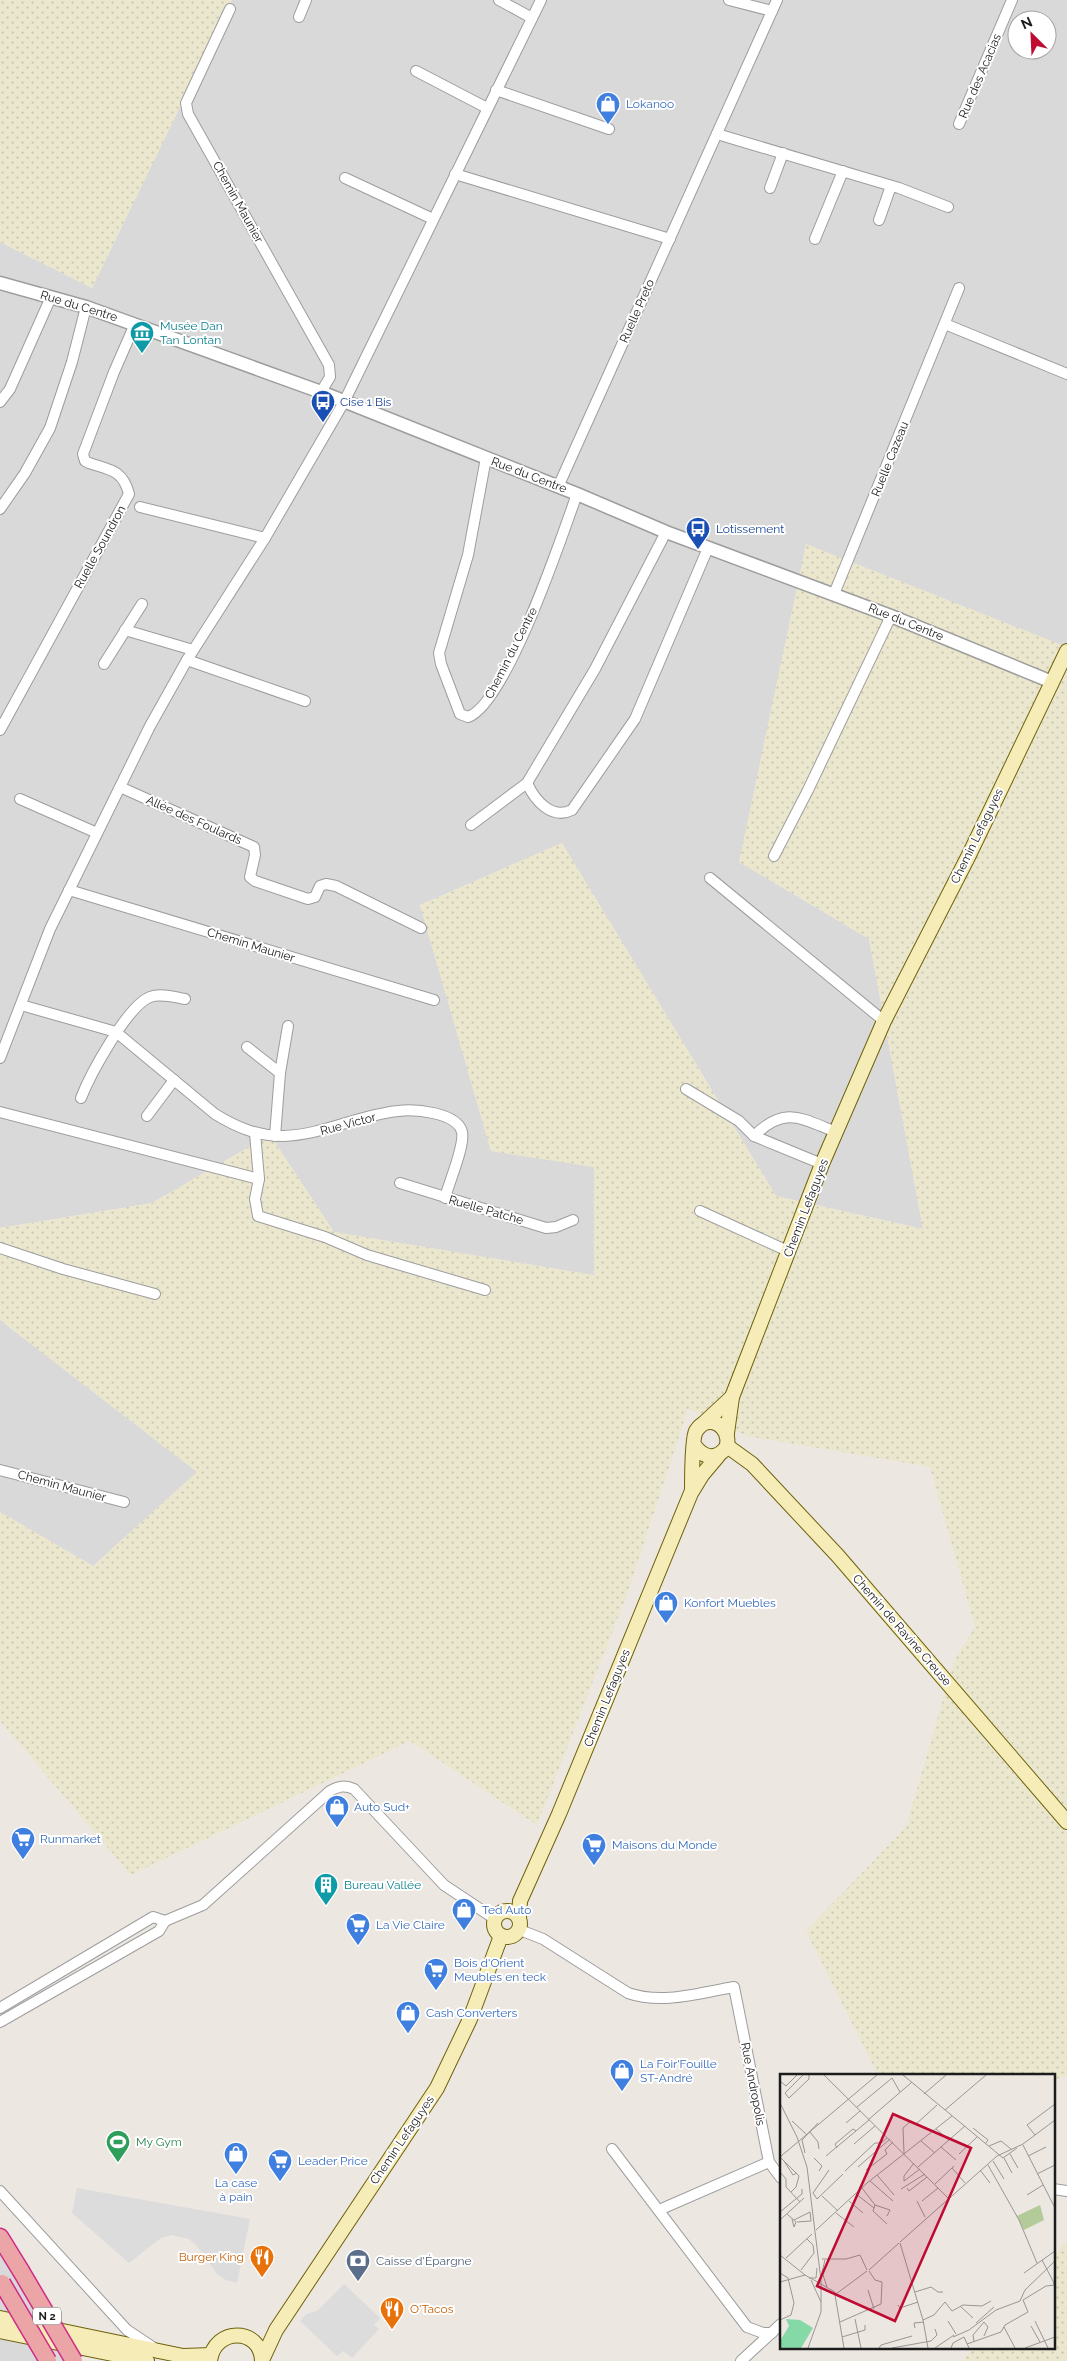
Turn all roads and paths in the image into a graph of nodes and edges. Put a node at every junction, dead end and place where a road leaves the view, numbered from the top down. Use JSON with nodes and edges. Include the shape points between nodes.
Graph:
{"nodes":[{"id":1,"x":306,"y":0,"type":"edge"},
{"id":2,"x":500,"y":0,"type":"edge"},
{"id":3,"x":541,"y":0,"type":"edge"},
{"id":4,"x":729,"y":0,"type":"edge"},
{"id":5,"x":777,"y":0,"type":"edge"},
{"id":6,"x":1012,"y":0,"type":"edge"},
{"id":7,"x":230,"y":9,"type":"dead end"},
{"id":8,"x":772,"y":11,"type":"junction"},
{"id":9,"x":299,"y":17,"type":"dead end"},
{"id":10,"x":532,"y":18,"type":"junction"},
{"id":11,"x":416,"y":71,"type":"dead end"},
{"id":12,"x":496,"y":90,"type":"junction"},
{"id":13,"x":487,"y":108,"type":"junction"},
{"id":14,"x":959,"y":124,"type":"dead end"},
{"id":15,"x":609,"y":129,"type":"dead end"},
{"id":16,"x":717,"y":134,"type":"junction"},
{"id":17,"x":782,"y":153,"type":"junction"},
{"id":18,"x":842,"y":171,"type":"junction"},
{"id":19,"x":455,"y":174,"type":"junction"},
{"id":20,"x":345,"y":178,"type":"dead end"},
{"id":21,"x":891,"y":186,"type":"junction"},
{"id":22,"x":770,"y":188,"type":"dead end"},
{"id":23,"x":948,"y":207,"type":"dead end"},
{"id":24,"x":433,"y":219,"type":"junction"},
{"id":25,"x":879,"y":220,"type":"dead end"},
{"id":26,"x":670,"y":239,"type":"junction"},
{"id":27,"x":815,"y":239,"type":"dead end"},
{"id":28,"x":0,"y":283,"type":"edge"},
{"id":29,"x":959,"y":288,"type":"dead end"},
{"id":30,"x":51,"y":297,"type":"junction"},
{"id":31,"x":86,"y":307,"type":"junction"},
{"id":32,"x":135,"y":324,"type":"junction"},
{"id":33,"x":945,"y":324,"type":"junction"},
{"id":34,"x":1067,"y":374,"type":"edge"},
{"id":35,"x":321,"y":392,"type":"junction"},
{"id":36,"x":0,"y":402,"type":"edge"},
{"id":37,"x":344,"y":402,"type":"junction"},
{"id":38,"x":486,"y":458,"type":"junction"},
{"id":39,"x":558,"y":487,"type":"junction"},
{"id":40,"x":577,"y":494,"type":"junction"},
{"id":41,"x":140,"y":507,"type":"dead end"},
{"id":42,"x":0,"y":509,"type":"edge"},
{"id":43,"x":666,"y":532,"type":"junction"},
{"id":44,"x":265,"y":538,"type":"junction"},
{"id":45,"x":708,"y":548,"type":"junction"},
{"id":46,"x":834,"y":594,"type":"junction"},
{"id":47,"x":142,"y":604,"type":"dead end"},
{"id":48,"x":891,"y":616,"type":"junction"},
{"id":49,"x":125,"y":630,"type":"junction"},
{"id":50,"x":193,"y":650,"type":"junction"},
{"id":51,"x":1067,"y":651,"type":"edge"},
{"id":52,"x":187,"y":660,"type":"junction"},
{"id":53,"x":104,"y":664,"type":"dead end"},
{"id":54,"x":1052,"y":682,"type":"junction"},
{"id":55,"x":305,"y":701,"type":"dead end"},
{"id":56,"x":0,"y":730,"type":"edge"},
{"id":57,"x":528,"y":783,"type":"junction"},
{"id":58,"x":120,"y":787,"type":"junction"},
{"id":59,"x":20,"y":799,"type":"dead end"},
{"id":60,"x":471,"y":825,"type":"dead end"},
{"id":61,"x":97,"y":833,"type":"junction"},
{"id":62,"x":774,"y":856,"type":"dead end"},
{"id":63,"x":710,"y":878,"type":"dead end"},
{"id":64,"x":69,"y":890,"type":"junction"},
{"id":65,"x":422,"y":928,"type":"dead end"},
{"id":66,"x":185,"y":999,"type":"dead end"},
{"id":67,"x":434,"y":1000,"type":"dead end"},
{"id":68,"x":21,"y":1005,"type":"junction"},
{"id":69,"x":884,"y":1021,"type":"junction"},
{"id":70,"x":288,"y":1026,"type":"dead end"},
{"id":71,"x":116,"y":1032,"type":"junction"},
{"id":72,"x":247,"y":1047,"type":"dead end"},
{"id":73,"x":0,"y":1058,"type":"edge"},
{"id":74,"x":280,"y":1073,"type":"junction"},
{"id":75,"x":174,"y":1080,"type":"junction"},
{"id":76,"x":686,"y":1089,"type":"dead end"},
{"id":77,"x":81,"y":1098,"type":"dead end"},
{"id":78,"x":0,"y":1112,"type":"edge"},
{"id":79,"x":146,"y":1116,"type":"dead end"},
{"id":80,"x":836,"y":1132,"type":"junction"},
{"id":81,"x":255,"y":1133,"type":"junction"},
{"id":82,"x":275,"y":1136,"type":"junction"},
{"id":83,"x":754,"y":1136,"type":"junction"},
{"id":84,"x":822,"y":1164,"type":"junction"},
{"id":85,"x":259,"y":1179,"type":"junction"},
{"id":86,"x":400,"y":1183,"type":"dead end"},
{"id":87,"x":445,"y":1198,"type":"junction"},
{"id":88,"x":700,"y":1211,"type":"dead end"},
{"id":89,"x":572,"y":1220,"type":"dead end"},
{"id":90,"x":0,"y":1248,"type":"edge"},
{"id":91,"x":790,"y":1252,"type":"junction"},
{"id":92,"x":484,"y":1290,"type":"dead end"},
{"id":93,"x":155,"y":1294,"type":"dead end"},
{"id":94,"x":732,"y":1397,"type":"junction"},
{"id":95,"x":704,"y":1424,"type":"junction"},
{"id":96,"x":724,"y":1445,"type":"junction"},
{"id":97,"x":695,"y":1446,"type":"junction"},
{"id":98,"x":0,"y":1470,"type":"edge"},
{"id":99,"x":691,"y":1493,"type":"junction"},
{"id":100,"x":124,"y":1502,"type":"dead end"},
{"id":101,"x":1067,"y":1822,"type":"edge"},
{"id":102,"x":520,"y":1901,"type":"junction"},
{"id":103,"x":500,"y":1915,"type":"junction"},
{"id":104,"x":166,"y":1921,"type":"junction"},
{"id":105,"x":519,"y":1924,"type":"junction"},
{"id":106,"x":501,"y":1936,"type":"junction"},
{"id":107,"x":0,"y":2008,"type":"edge"},
{"id":108,"x":0,"y":2022,"type":"edge"},
{"id":109,"x":612,"y":2149,"type":"dead end"},
{"id":110,"x":769,"y":2162,"type":"junction"},
{"id":111,"x":780,"y":2177,"type":"edge"},
{"id":112,"x":1054,"y":2189,"type":"edge"},
{"id":113,"x":0,"y":2191,"type":"edge"},
{"id":114,"x":1067,"y":2191,"type":"edge"},
{"id":115,"x":659,"y":2210,"type":"junction"},
{"id":116,"x":0,"y":2237,"type":"edge"},
{"id":117,"x":1,"y":2281,"type":"edge"},
{"id":118,"x":0,"y":2318,"type":"edge"},
{"id":119,"x":780,"y":2325,"type":"edge"},
{"id":120,"x":276,"y":2330,"type":"junction"},
{"id":121,"x":0,"y":2331,"type":"edge"},
{"id":122,"x":772,"y":2333,"type":"junction"},
{"id":123,"x":252,"y":2340,"type":"junction"},
{"id":124,"x":159,"y":2352,"type":"junction"},
{"id":125,"x":210,"y":2358,"type":"edge"},
{"id":126,"x":263,"y":2360,"type":"edge"},
{"id":127,"x":48,"y":2361,"type":"edge"},
{"id":128,"x":74,"y":2361,"type":"edge"},
{"id":129,"x":147,"y":2361,"type":"edge"},
{"id":130,"x":741,"y":2361,"type":"edge"}],
"edges":[{"from":1,"to":9,"type":"street"},
{"from":2,"to":10,"type":"street"},
{"from":3,"to":10,"type":"street"},
{"from":4,"to":8,"type":"street"},
{"from":5,"to":8,"type":"street","name":"Ruelle Preto"},
{"from":6,"to":14,"type":"street","name":"Rue des Acacias"},
{"from":7,"to":35,"type":"street","name":"Chemin Maunier","via":[[186,102],[188,114],[329,365],[330,377]]},
{"from":8,"to":16,"type":"street","name":"Ruelle Preto"},
{"from":10,"to":12,"type":"street"},
{"from":11,"to":13,"type":"street"},
{"from":12,"to":13,"type":"street"},
{"from":12,"to":15,"type":"street"},
{"from":13,"to":19,"type":"street"},
{"from":16,"to":17,"type":"street"},
{"from":16,"to":26,"type":"street","name":"Ruelle Preto"},
{"from":17,"to":18,"type":"street"},
{"from":17,"to":22,"type":"street"},
{"from":18,"to":21,"type":"street"},
{"from":18,"to":27,"type":"street"},
{"from":19,"to":24,"type":"street"},
{"from":19,"to":26,"type":"street"},
{"from":20,"to":24,"type":"street"},
{"from":21,"to":23,"type":"street"},
{"from":21,"to":25,"type":"street"},
{"from":24,"to":37,"type":"street"},
{"from":26,"to":39,"type":"street","name":"Ruelle Preto"},
{"from":28,"to":30,"type":"street","name":"Rue du Centre"},
{"from":29,"to":33,"type":"street","name":"Ruelle Cazeau"},
{"from":30,"to":31,"type":"street","name":"Rue du Centre"},
{"from":30,"to":36,"type":"street","via":[[10,389]]},
{"from":31,"to":32,"type":"street","name":"Rue du Centre"},
{"from":31,"to":42,"type":"street","via":[[50,428]]},
{"from":32,"to":35,"type":"street","name":"Rue du Centre"},
{"from":32,"to":56,"type":"street","name":"Ruelle Soundron","via":[[83,454],[85,461],[119,473],[129,494]]},
{"from":33,"to":34,"type":"street"},
{"from":33,"to":46,"type":"street","name":"Ruelle Cazeau"},
{"from":35,"to":37,"type":"street","name":"Rue du Centre"},
{"from":37,"to":38,"type":"street","name":"Rue du Centre"},
{"from":37,"to":44,"type":"street"},
{"from":38,"to":39,"type":"street","name":"Rue du Centre"},
{"from":38,"to":40,"type":"street","name":"Chemin du Centre","via":[[468,555],[439,653],[460,714],[468,717],[476,714],[498,684],[535,609]]},
{"from":39,"to":40,"type":"street","name":"Rue du Centre"},
{"from":40,"to":43,"type":"street","name":"Rue du Centre"},
{"from":41,"to":44,"type":"street"},
{"from":43,"to":45,"type":"street","name":"Rue du Centre"},
{"from":43,"to":57,"type":"street","via":[[595,669]]},
{"from":44,"to":50,"type":"street"},
{"from":45,"to":46,"type":"street","name":"Rue du Centre"},
{"from":45,"to":57,"type":"street","via":[[635,720],[572,810],[563,814],[552,813],[532,793]]},
{"from":46,"to":48,"type":"street","name":"Rue du Centre"},
{"from":47,"to":49,"type":"street"},
{"from":48,"to":54,"type":"street","name":"Rue du Centre"},
{"from":48,"to":62,"type":"street"},
{"from":49,"to":50,"type":"street"},
{"from":49,"to":53,"type":"street"},
{"from":50,"to":52,"type":"street"},
{"from":51,"to":54,"type":"main road","name":"Chemin Lefaguyes"},
{"from":52,"to":55,"type":"street"},
{"from":52,"to":58,"type":"street"},
{"from":54,"to":69,"type":"main road","name":"Chemin Lefaguyes"},
{"from":57,"to":60,"type":"street"},
{"from":58,"to":61,"type":"street"},
{"from":58,"to":65,"type":"street","name":"Allée des Foulards","via":[[254,847],[250,877],[255,881],[308,899],[315,897],[320,886],[336,886]]},
{"from":59,"to":61,"type":"street"},
{"from":61,"to":64,"type":"street"},
{"from":63,"to":69,"type":"street"},
{"from":64,"to":67,"type":"street","name":"Chemin Maunier"},
{"from":64,"to":68,"type":"street","via":[[50,929]]},
{"from":66,"to":71,"type":"street","via":[[149,997]]},
{"from":68,"to":71,"type":"street","name":"Rue Victor"},
{"from":68,"to":73,"type":"street"},
{"from":69,"to":80,"type":"main road","name":"Chemin Lefaguyes"},
{"from":70,"to":74,"type":"street"},
{"from":71,"to":75,"type":"street","name":"Rue Victor"},
{"from":71,"to":77,"type":"street","via":[[88,1078]]},
{"from":72,"to":74,"type":"street"},
{"from":74,"to":82,"type":"street"},
{"from":75,"to":79,"type":"street"},
{"from":75,"to":81,"type":"street","name":"Rue Victor","via":[[215,1114],[232,1125]]},
{"from":76,"to":83,"type":"street","via":[[740,1121]]},
{"from":78,"to":85,"type":"street"},
{"from":80,"to":83,"type":"street","via":[[794,1116],[771,1123]]},
{"from":80,"to":84,"type":"main road","name":"Chemin Lefaguyes"},
{"from":81,"to":82,"type":"street","name":"Rue Victor"},
{"from":81,"to":85,"type":"street"},
{"from":82,"to":87,"type":"street","name":"Rue Victor","via":[[310,1134],[397,1111],[422,1110],[451,1118],[460,1127],[462,1139]]},
{"from":83,"to":84,"type":"street"},
{"from":84,"to":91,"type":"main road","name":"Chemin Lefaguyes"},
{"from":85,"to":92,"type":"street","via":[[255,1199],[258,1216],[325,1237],[367,1255]]},
{"from":86,"to":87,"type":"street","name":"Ruelle Patche"},
{"from":87,"to":89,"type":"street","name":"Ruelle Patche","via":[[546,1228]]},
{"from":88,"to":91,"type":"street"},
{"from":90,"to":93,"type":"street"},
{"from":91,"to":94,"type":"main road","name":"Chemin Lefaguyes"},
{"from":94,"to":95,"type":"main road","name":"Chemin Lefaguyes"},
{"from":94,"to":96,"type":"main road","name":"Chemin Lefaguyes"},
{"from":95,"to":96,"type":"main road","via":[[713,1422],[722,1426]]},
{"from":95,"to":97,"type":"main road","via":[[693,1437]]},
{"from":96,"to":97,"type":"main road","via":[[709,1457],[700,1454]]},
{"from":96,"to":99,"type":"main road","name":"Chemin Lefaguyes"},
{"from":96,"to":101,"type":"main road","name":"Chemin de Ravine Creuse","via":[[752,1464],[838,1556]]},
{"from":97,"to":99,"type":"main road","name":"Chemin Lefaguyes"},
{"from":98,"to":100,"type":"street","name":"Chemin Maunier"},
{"from":99,"to":102,"type":"main road","name":"Chemin Lefaguyes"},
{"from":102,"to":103,"type":"main road"},
{"from":102,"to":105,"type":"main road","name":"Chemin Lefaguyes"},
{"from":103,"to":104,"type":"street","via":[[444,1885],[354,1789],[346,1786],[330,1790],[203,1904]]},
{"from":103,"to":105,"type":"main road","via":[[512,1912]]},
{"from":103,"to":106,"type":"main road","via":[[495,1931]]},
{"from":104,"to":107,"type":"street","via":[[153,1917]]},
{"from":104,"to":108,"type":"street","via":[[159,1931]]},
{"from":105,"to":106,"type":"main road","via":[[514,1936]]},
{"from":105,"to":110,"type":"street","name":"Rue Andropolis","via":[[628,1993],[642,1998],[661,1999],[734,1987]]},
{"from":106,"to":120,"type":"main road","name":"Chemin Lefaguyes","via":[[470,2018],[437,2088]]},
{"from":109,"to":115,"type":"street"},
{"from":110,"to":111,"type":"street","name":"Rue Andropolis"},
{"from":110,"to":115,"type":"street"},
{"from":112,"to":114,"type":"street"},
{"from":113,"to":124,"type":"street","via":[[127,2330]]},
{"from":115,"to":122,"type":"street","via":[[748,2327]]},
{"from":116,"to":128,"type":"highway","number":"N 2","bridge":true},
{"from":117,"to":127,"type":"highway","number":"N 2","bridge":true},
{"from":118,"to":124,"type":"main road"},
{"from":119,"to":122,"type":"street"},
{"from":120,"to":123,"type":"main road"},
{"from":120,"to":126,"type":"main road","name":"Chemin Lefaguyes"},
{"from":121,"to":129,"type":"main road"},
{"from":122,"to":130,"type":"street"},
{"from":123,"to":125,"type":"main road","via":[[240,2336],[227,2337],[217,2344]]},
{"from":123,"to":126,"type":"main road","via":[[261,2351]]},
{"from":124,"to":125,"type":"main road"}]}
